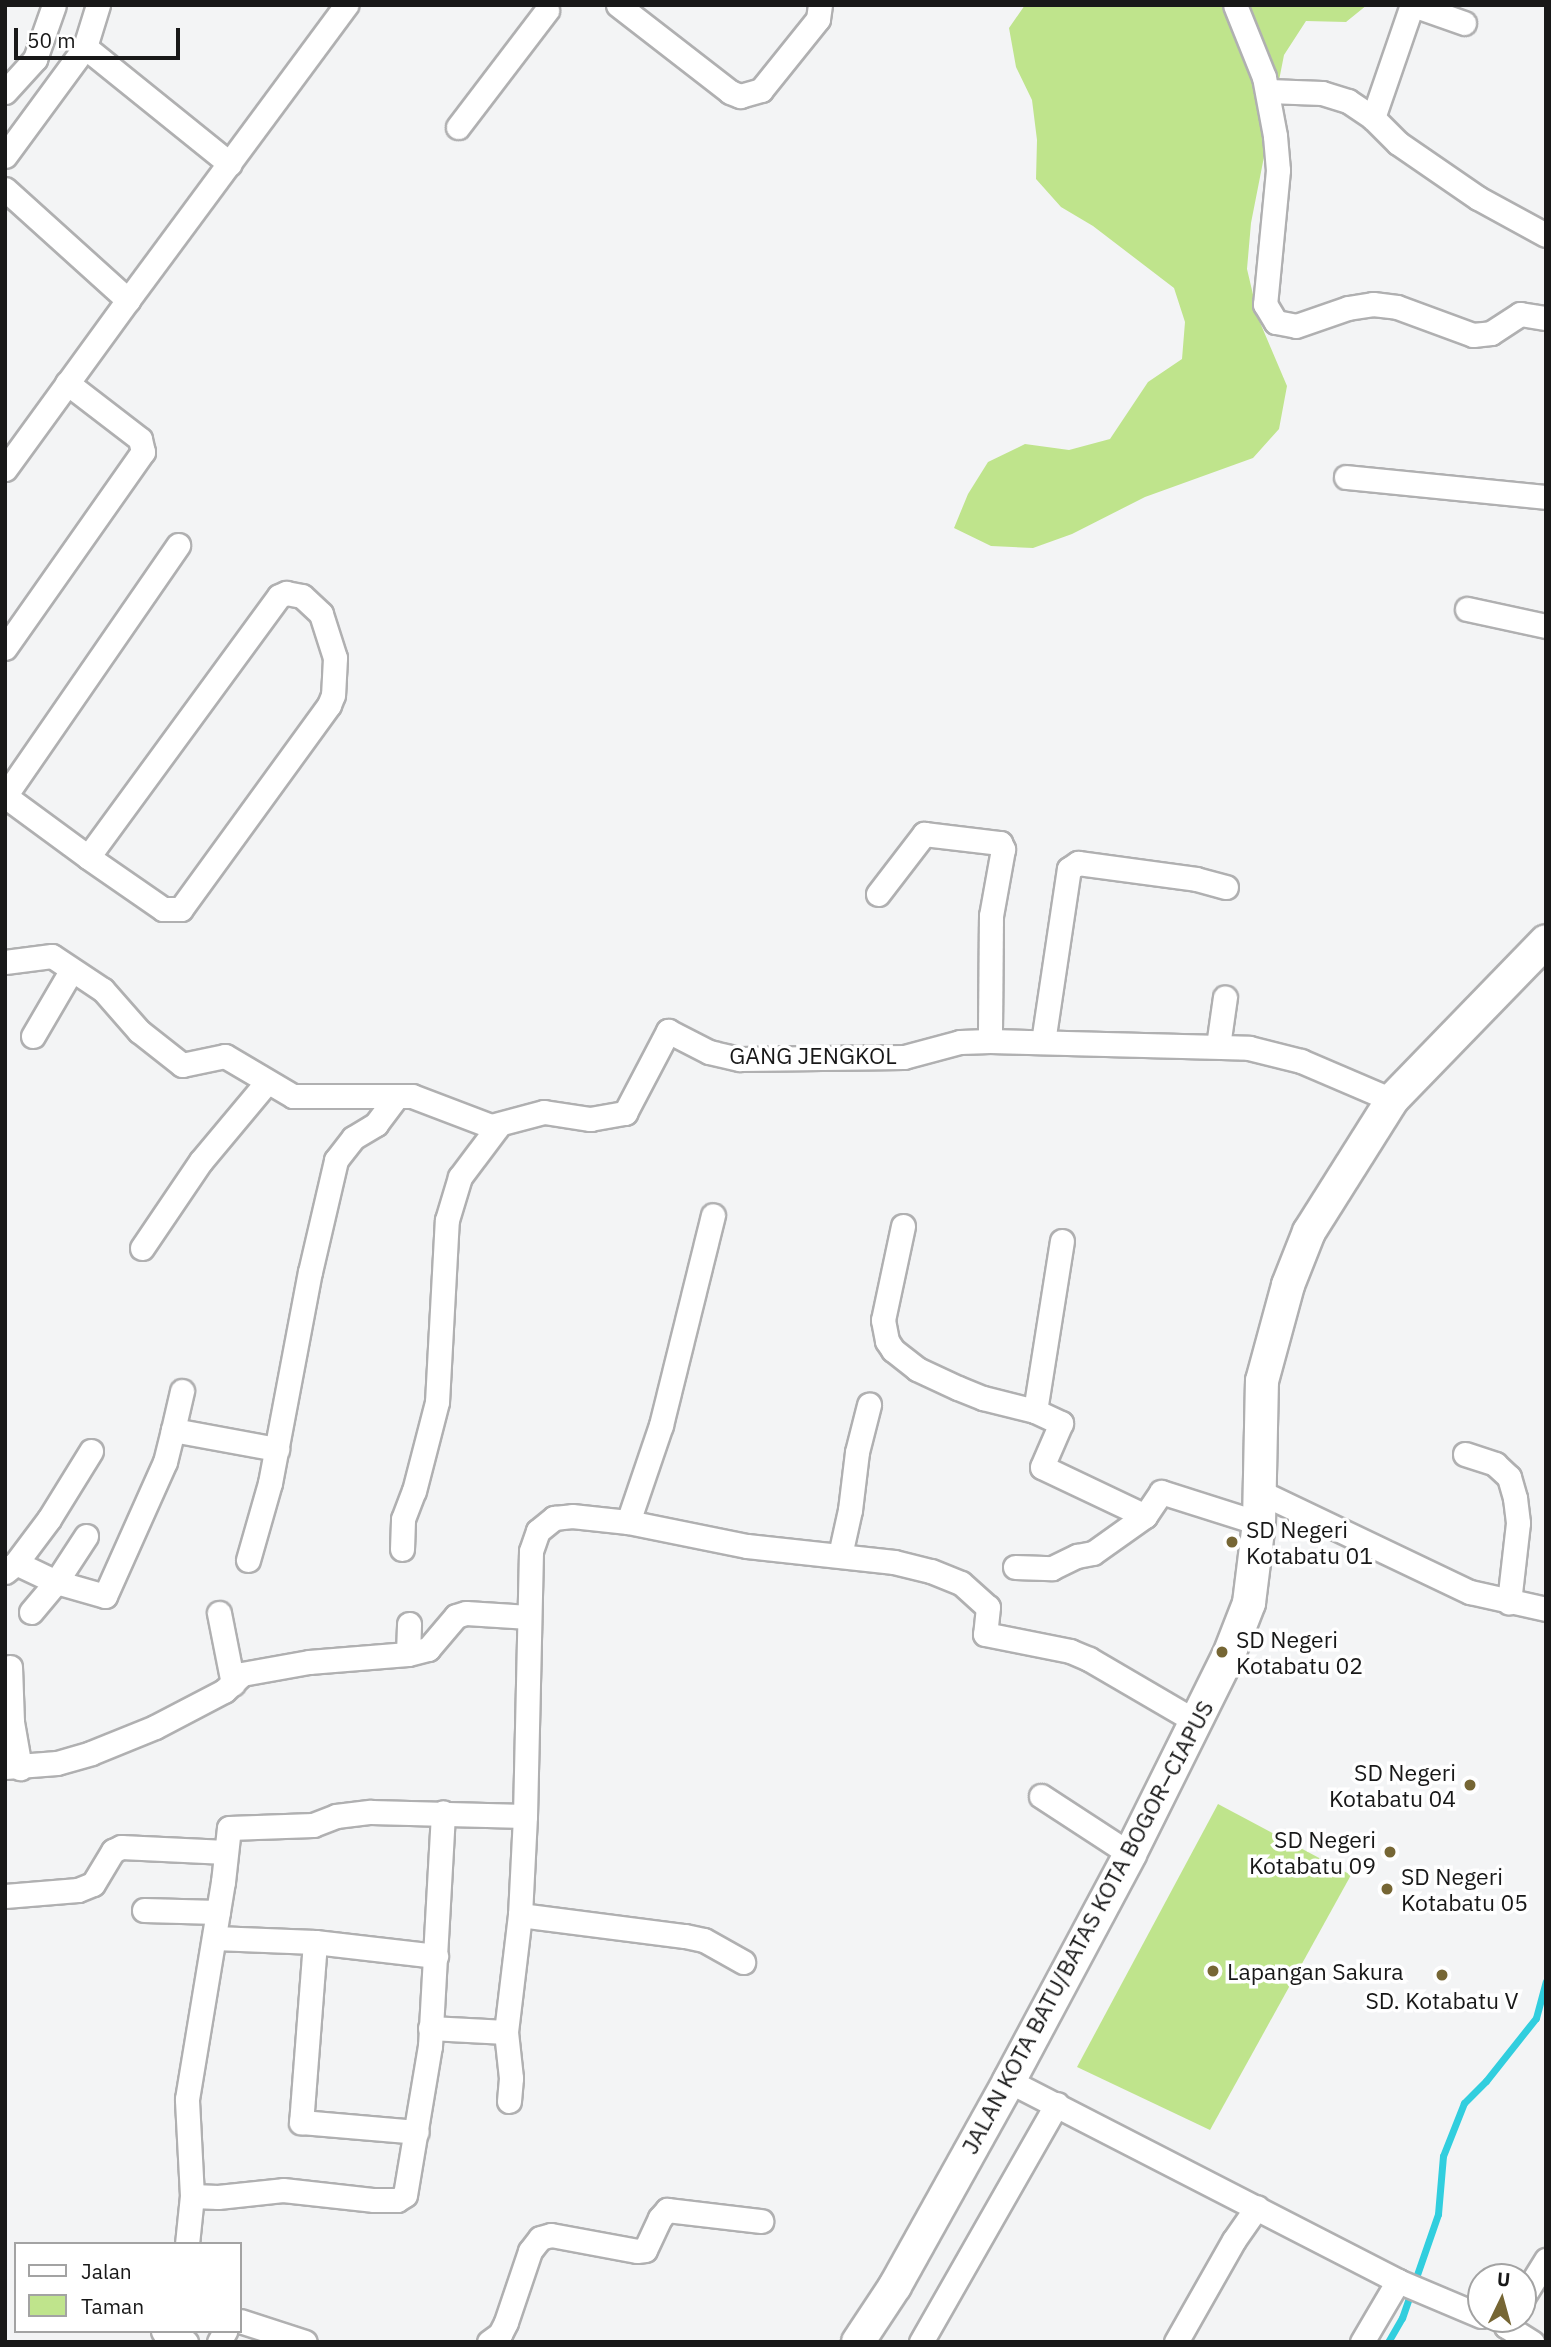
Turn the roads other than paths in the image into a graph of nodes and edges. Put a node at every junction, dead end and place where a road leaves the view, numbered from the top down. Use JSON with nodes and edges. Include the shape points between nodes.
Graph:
{"nodes":[{"id":1,"x":54,"y":5,"type":"edge"},
{"id":2,"x":98,"y":5,"type":"edge"},
{"id":3,"x":346,"y":5,"type":"edge"},
{"id":4,"x":618,"y":5,"type":"edge"},
{"id":5,"x":820,"y":5,"type":"edge"},
{"id":6,"x":1235,"y":5,"type":"edge"},
{"id":7,"x":1413,"y":5,"type":"edge"},
{"id":8,"x":547,"y":7,"type":"edge"},
{"id":9,"x":1464,"y":23,"type":"dead end"},
{"id":10,"x":41,"y":47,"type":"junction"},
{"id":11,"x":85,"y":47,"type":"junction"},
{"id":12,"x":72,"y":67,"type":"junction"},
{"id":13,"x":1268,"y":91,"type":"junction"},
{"id":14,"x":5,"y":92,"type":"edge"},
{"id":15,"x":1373,"y":118,"type":"junction"},
{"id":16,"x":458,"y":127,"type":"dead end"},
{"id":17,"x":5,"y":156,"type":"edge"},
{"id":18,"x":230,"y":164,"type":"junction"},
{"id":19,"x":5,"y":189,"type":"edge"},
{"id":20,"x":1546,"y":235,"type":"edge"},
{"id":21,"x":128,"y":300,"type":"junction"},
{"id":22,"x":1546,"y":318,"type":"edge"},
{"id":23,"x":67,"y":383,"type":"junction"},
{"id":24,"x":5,"y":469,"type":"edge"},
{"id":25,"x":1346,"y":477,"type":"dead end"},
{"id":26,"x":1546,"y":497,"type":"edge"},
{"id":27,"x":178,"y":545,"type":"dead end"},
{"id":28,"x":1467,"y":608,"type":"dead end"},
{"id":29,"x":1546,"y":626,"type":"edge"},
{"id":30,"x":5,"y":648,"type":"edge"},
{"id":31,"x":88,"y":857,"type":"junction"},
{"id":32,"x":1226,"y":887,"type":"dead end"},
{"id":33,"x":878,"y":894,"type":"dead end"},
{"id":34,"x":1546,"y":941,"type":"edge"},
{"id":35,"x":5,"y":962,"type":"edge"},
{"id":36,"x":71,"y":971,"type":"junction"},
{"id":37,"x":1225,"y":997,"type":"dead end"},
{"id":38,"x":33,"y":1036,"type":"dead end"},
{"id":39,"x":990,"y":1041,"type":"junction"},
{"id":40,"x":1044,"y":1042,"type":"junction"},
{"id":41,"x":1218,"y":1046,"type":"junction"},
{"id":42,"x":267,"y":1082,"type":"junction"},
{"id":43,"x":396,"y":1097,"type":"junction"},
{"id":44,"x":1392,"y":1100,"type":"junction"},
{"id":45,"x":499,"y":1125,"type":"junction"},
{"id":46,"x":713,"y":1215,"type":"dead end"},
{"id":47,"x":903,"y":1226,"type":"dead end"},
{"id":48,"x":1062,"y":1241,"type":"dead end"},
{"id":49,"x":142,"y":1248,"type":"dead end"},
{"id":50,"x":182,"y":1391,"type":"dead end"},
{"id":51,"x":869,"y":1405,"type":"dead end"},
{"id":52,"x":1035,"y":1412,"type":"junction"},
{"id":53,"x":173,"y":1430,"type":"junction"},
{"id":54,"x":277,"y":1449,"type":"junction"},
{"id":55,"x":91,"y":1451,"type":"dead end"},
{"id":56,"x":1465,"y":1454,"type":"dead end"},
{"id":57,"x":1260,"y":1508,"type":"junction"},
{"id":58,"x":1145,"y":1516,"type":"junction"},
{"id":59,"x":628,"y":1522,"type":"junction"},
{"id":60,"x":86,"y":1536,"type":"dead end"},
{"id":61,"x":402,"y":1549,"type":"dead end"},
{"id":62,"x":840,"y":1555,"type":"junction"},
{"id":63,"x":248,"y":1560,"type":"dead end"},
{"id":64,"x":10,"y":1567,"type":"edge"},
{"id":65,"x":1015,"y":1567,"type":"dead end"},
{"id":66,"x":56,"y":1582,"type":"junction"},
{"id":67,"x":1509,"y":1602,"type":"junction"},
{"id":68,"x":1546,"y":1609,"type":"edge"},
{"id":69,"x":31,"y":1612,"type":"dead end"},
{"id":70,"x":219,"y":1613,"type":"dead end"},
{"id":71,"x":529,"y":1617,"type":"junction"},
{"id":72,"x":409,"y":1624,"type":"dead end"},
{"id":73,"x":408,"y":1654,"type":"junction"},
{"id":74,"x":10,"y":1667,"type":"dead end"},
{"id":75,"x":233,"y":1684,"type":"junction"},
{"id":76,"x":1195,"y":1721,"type":"junction"},
{"id":77,"x":13,"y":1768,"type":"edge"},
{"id":78,"x":1041,"y":1796,"type":"dead end"},
{"id":79,"x":443,"y":1812,"type":"junction"},
{"id":80,"x":525,"y":1816,"type":"junction"},
{"id":81,"x":226,"y":1852,"type":"junction"},
{"id":82,"x":1130,"y":1854,"type":"junction"},
{"id":83,"x":5,"y":1896,"type":"edge"},
{"id":84,"x":144,"y":1910,"type":"dead end"},
{"id":85,"x":218,"y":1912,"type":"junction"},
{"id":86,"x":520,"y":1915,"type":"junction"},
{"id":87,"x":215,"y":1938,"type":"junction"},
{"id":88,"x":315,"y":1942,"type":"junction"},
{"id":89,"x":436,"y":1956,"type":"junction"},
{"id":90,"x":743,"y":1962,"type":"dead end"},
{"id":91,"x":430,"y":2028,"type":"junction"},
{"id":92,"x":506,"y":2032,"type":"junction"},
{"id":93,"x":1009,"y":2081,"type":"junction"},
{"id":94,"x":509,"y":2101,"type":"dead end"},
{"id":95,"x":1057,"y":2104,"type":"junction"},
{"id":96,"x":417,"y":2132,"type":"junction"},
{"id":97,"x":192,"y":2196,"type":"junction"},
{"id":98,"x":1257,"y":2207,"type":"junction"},
{"id":99,"x":761,"y":2221,"type":"dead end"},
{"id":100,"x":187,"y":2242,"type":"edge"},
{"id":101,"x":1400,"y":2283,"type":"junction"},
{"id":102,"x":1467,"y":2310,"type":"edge"},
{"id":103,"x":242,"y":2322,"type":"edge"},
{"id":104,"x":164,"y":2333,"type":"edge"},
{"id":105,"x":1515,"y":2333,"type":"edge"},
{"id":106,"x":186,"y":2342,"type":"edge"},
{"id":107,"x":305,"y":2342,"type":"edge"},
{"id":108,"x":489,"y":2342,"type":"edge"},
{"id":109,"x":858,"y":2342,"type":"edge"},
{"id":110,"x":921,"y":2342,"type":"edge"},
{"id":111,"x":1176,"y":2342,"type":"edge"},
{"id":112,"x":1362,"y":2342,"type":"edge"},
{"id":113,"x":1532,"y":2342,"type":"edge"}],
"edges":[{"from":1,"to":10,"type":"street"},
{"from":2,"to":11,"type":"street"},
{"from":3,"to":18,"type":"street"},
{"from":4,"to":5,"type":"street","via":[[740,96],[761,90],[818,19]]},
{"from":6,"to":13,"type":"street"},
{"from":7,"to":9,"type":"street"},
{"from":7,"to":15,"type":"street"},
{"from":8,"to":16,"type":"street"},
{"from":10,"to":12,"type":"street"},
{"from":10,"to":14,"type":"street"},
{"from":11,"to":12,"type":"street"},
{"from":11,"to":18,"type":"street"},
{"from":12,"to":17,"type":"street"},
{"from":13,"to":15,"type":"street","via":[[1336,96]]},
{"from":13,"to":22,"type":"street","via":[[1278,170],[1265,304],[1276,322],[1296,326],[1373,304],[1397,307],[1473,335],[1492,333],[1520,314]]},
{"from":15,"to":20,"type":"street","via":[[1398,143],[1478,198]]},
{"from":18,"to":21,"type":"street"},
{"from":19,"to":21,"type":"street"},
{"from":21,"to":23,"type":"street"},
{"from":23,"to":24,"type":"street"},
{"from":23,"to":30,"type":"street","via":[[140,439],[143,452]]},
{"from":25,"to":26,"type":"street"},
{"from":27,"to":31,"type":"street","via":[[5,796]]},
{"from":28,"to":29,"type":"street"},
{"from":31,"to":31,"type":"street","via":[[163,909],[181,909],[329,705],[335,658],[325,621],[310,601],[286,593],[273,601]]},
{"from":32,"to":40,"type":"street","via":[[1078,863],[1069,869]]},
{"from":33,"to":39,"type":"street","via":[[924,834],[1000,844],[1003,849],[991,916]]},
{"from":34,"to":44,"type":"main road","name":"JALAN KOTA BATU/BATAS KOTA BOGOR–CIAPUS"},
{"from":35,"to":36,"type":"street","name":"GANG JENGKOL","via":[[52,956]]},
{"from":36,"to":38,"type":"street"},
{"from":36,"to":42,"type":"street","name":"GANG JENGKOL","via":[[103,990],[175,1063],[189,1065],[225,1056]]},
{"from":37,"to":41,"type":"street"},
{"from":39,"to":40,"type":"street","name":"GANG JENGKOL"},
{"from":39,"to":45,"type":"street","name":"GANG JENGKOL","via":[[960,1042],[904,1057],[740,1059],[709,1052],[668,1031],[625,1113],[590,1119],[544,1112]]},
{"from":40,"to":41,"type":"street","name":"GANG JENGKOL"},
{"from":41,"to":44,"type":"street","name":"GANG JENGKOL","via":[[1266,1051]]},
{"from":42,"to":43,"type":"street","name":"GANG JENGKOL","via":[[293,1096]]},
{"from":42,"to":49,"type":"street","via":[[201,1161]]},
{"from":43,"to":45,"type":"street","name":"GANG JENGKOL","via":[[412,1096],[482,1124]]},
{"from":43,"to":54,"type":"street","via":[[376,1124],[353,1138],[336,1160]]},
{"from":44,"to":57,"type":"main road","name":"JALAN KOTA BATU/BATAS KOTA BOGOR–CIAPUS","via":[[1309,1232],[1289,1285],[1262,1381]]},
{"from":45,"to":61,"type":"street","via":[[460,1177],[447,1220],[437,1402],[403,1519]]},
{"from":46,"to":59,"type":"street","via":[[661,1426]]},
{"from":47,"to":52,"type":"street","via":[[883,1320],[893,1350],[917,1369],[958,1388]]},
{"from":48,"to":52,"type":"street"},
{"from":50,"to":53,"type":"street"},
{"from":51,"to":62,"type":"street"},
{"from":52,"to":58,"type":"street","via":[[1061,1423],[1042,1467]]},
{"from":53,"to":54,"type":"street"},
{"from":53,"to":66,"type":"street","via":[[165,1462],[105,1596]]},
{"from":54,"to":63,"type":"street"},
{"from":55,"to":64,"type":"street","via":[[50,1519]]},
{"from":56,"to":67,"type":"street","via":[[1495,1464],[1509,1477],[1518,1523]]},
{"from":57,"to":58,"type":"street","via":[[1161,1492]]},
{"from":57,"to":67,"type":"street","via":[[1437,1575],[1470,1592]]},
{"from":57,"to":76,"type":"main road","name":"JALAN KOTA BATU/BATAS KOTA BOGOR–CIAPUS","via":[[1249,1603]]},
{"from":58,"to":65,"type":"street","via":[[1093,1553],[1052,1568]]},
{"from":59,"to":62,"type":"street","via":[[747,1546]]},
{"from":59,"to":71,"type":"street","via":[[572,1516],[554,1518],[538,1531],[531,1551]]},
{"from":60,"to":66,"type":"street"},
{"from":62,"to":76,"type":"street","via":[[894,1562],[961,1583],[988,1607],[985,1634],[1070,1651]]},
{"from":64,"to":66,"type":"street"},
{"from":66,"to":69,"type":"street"},
{"from":67,"to":68,"type":"street"},
{"from":70,"to":75,"type":"street"},
{"from":71,"to":73,"type":"street","via":[[456,1616],[428,1649]]},
{"from":71,"to":80,"type":"street"},
{"from":72,"to":73,"type":"street"},
{"from":73,"to":75,"type":"street","via":[[287,1665],[242,1674]]},
{"from":74,"to":77,"type":"street"},
{"from":75,"to":77,"type":"street","via":[[155,1727],[91,1753]]},
{"from":76,"to":82,"type":"main road","name":"JALAN KOTA BATU/BATAS KOTA BOGOR–CIAPUS"},
{"from":78,"to":82,"type":"street"},
{"from":79,"to":80,"type":"street"},
{"from":79,"to":81,"type":"street","via":[[344,1814],[313,1825],[232,1825]]},
{"from":79,"to":89,"type":"street"},
{"from":80,"to":86,"type":"street"},
{"from":81,"to":83,"type":"street","via":[[121,1847],[113,1851],[93,1884],[78,1890]]},
{"from":81,"to":85,"type":"street"},
{"from":82,"to":93,"type":"main road","name":"JALAN KOTA BATU/BATAS KOTA BOGOR–CIAPUS"},
{"from":84,"to":85,"type":"street"},
{"from":85,"to":87,"type":"street"},
{"from":86,"to":90,"type":"street","via":[[704,1940]]},
{"from":86,"to":92,"type":"street"},
{"from":87,"to":88,"type":"street"},
{"from":87,"to":97,"type":"street","via":[[187,2099]]},
{"from":88,"to":89,"type":"street"},
{"from":88,"to":96,"type":"street","via":[[301,2122]]},
{"from":89,"to":91,"type":"street"},
{"from":91,"to":92,"type":"street"},
{"from":91,"to":96,"type":"street"},
{"from":92,"to":94,"type":"street"},
{"from":93,"to":95,"type":"street"},
{"from":93,"to":109,"type":"main road","name":"JALAN KOTA BATU/BATAS KOTA BOGOR–CIAPUS","via":[[895,2286]]},
{"from":95,"to":98,"type":"street"},
{"from":95,"to":110,"type":"street"},
{"from":96,"to":97,"type":"street","via":[[408,2187],[397,2200],[283,2190]]},
{"from":97,"to":100,"type":"street"},
{"from":98,"to":101,"type":"street"},
{"from":98,"to":111,"type":"street"},
{"from":99,"to":108,"type":"street","via":[[667,2210],[645,2250],[637,2251],[551,2235],[540,2238],[530,2251],[506,2322]]},
{"from":101,"to":102,"type":"street"},
{"from":101,"to":112,"type":"street"},
{"from":103,"to":107,"type":"street"},
{"from":104,"to":106,"type":"street"},
{"from":105,"to":113,"type":"street"}]}
